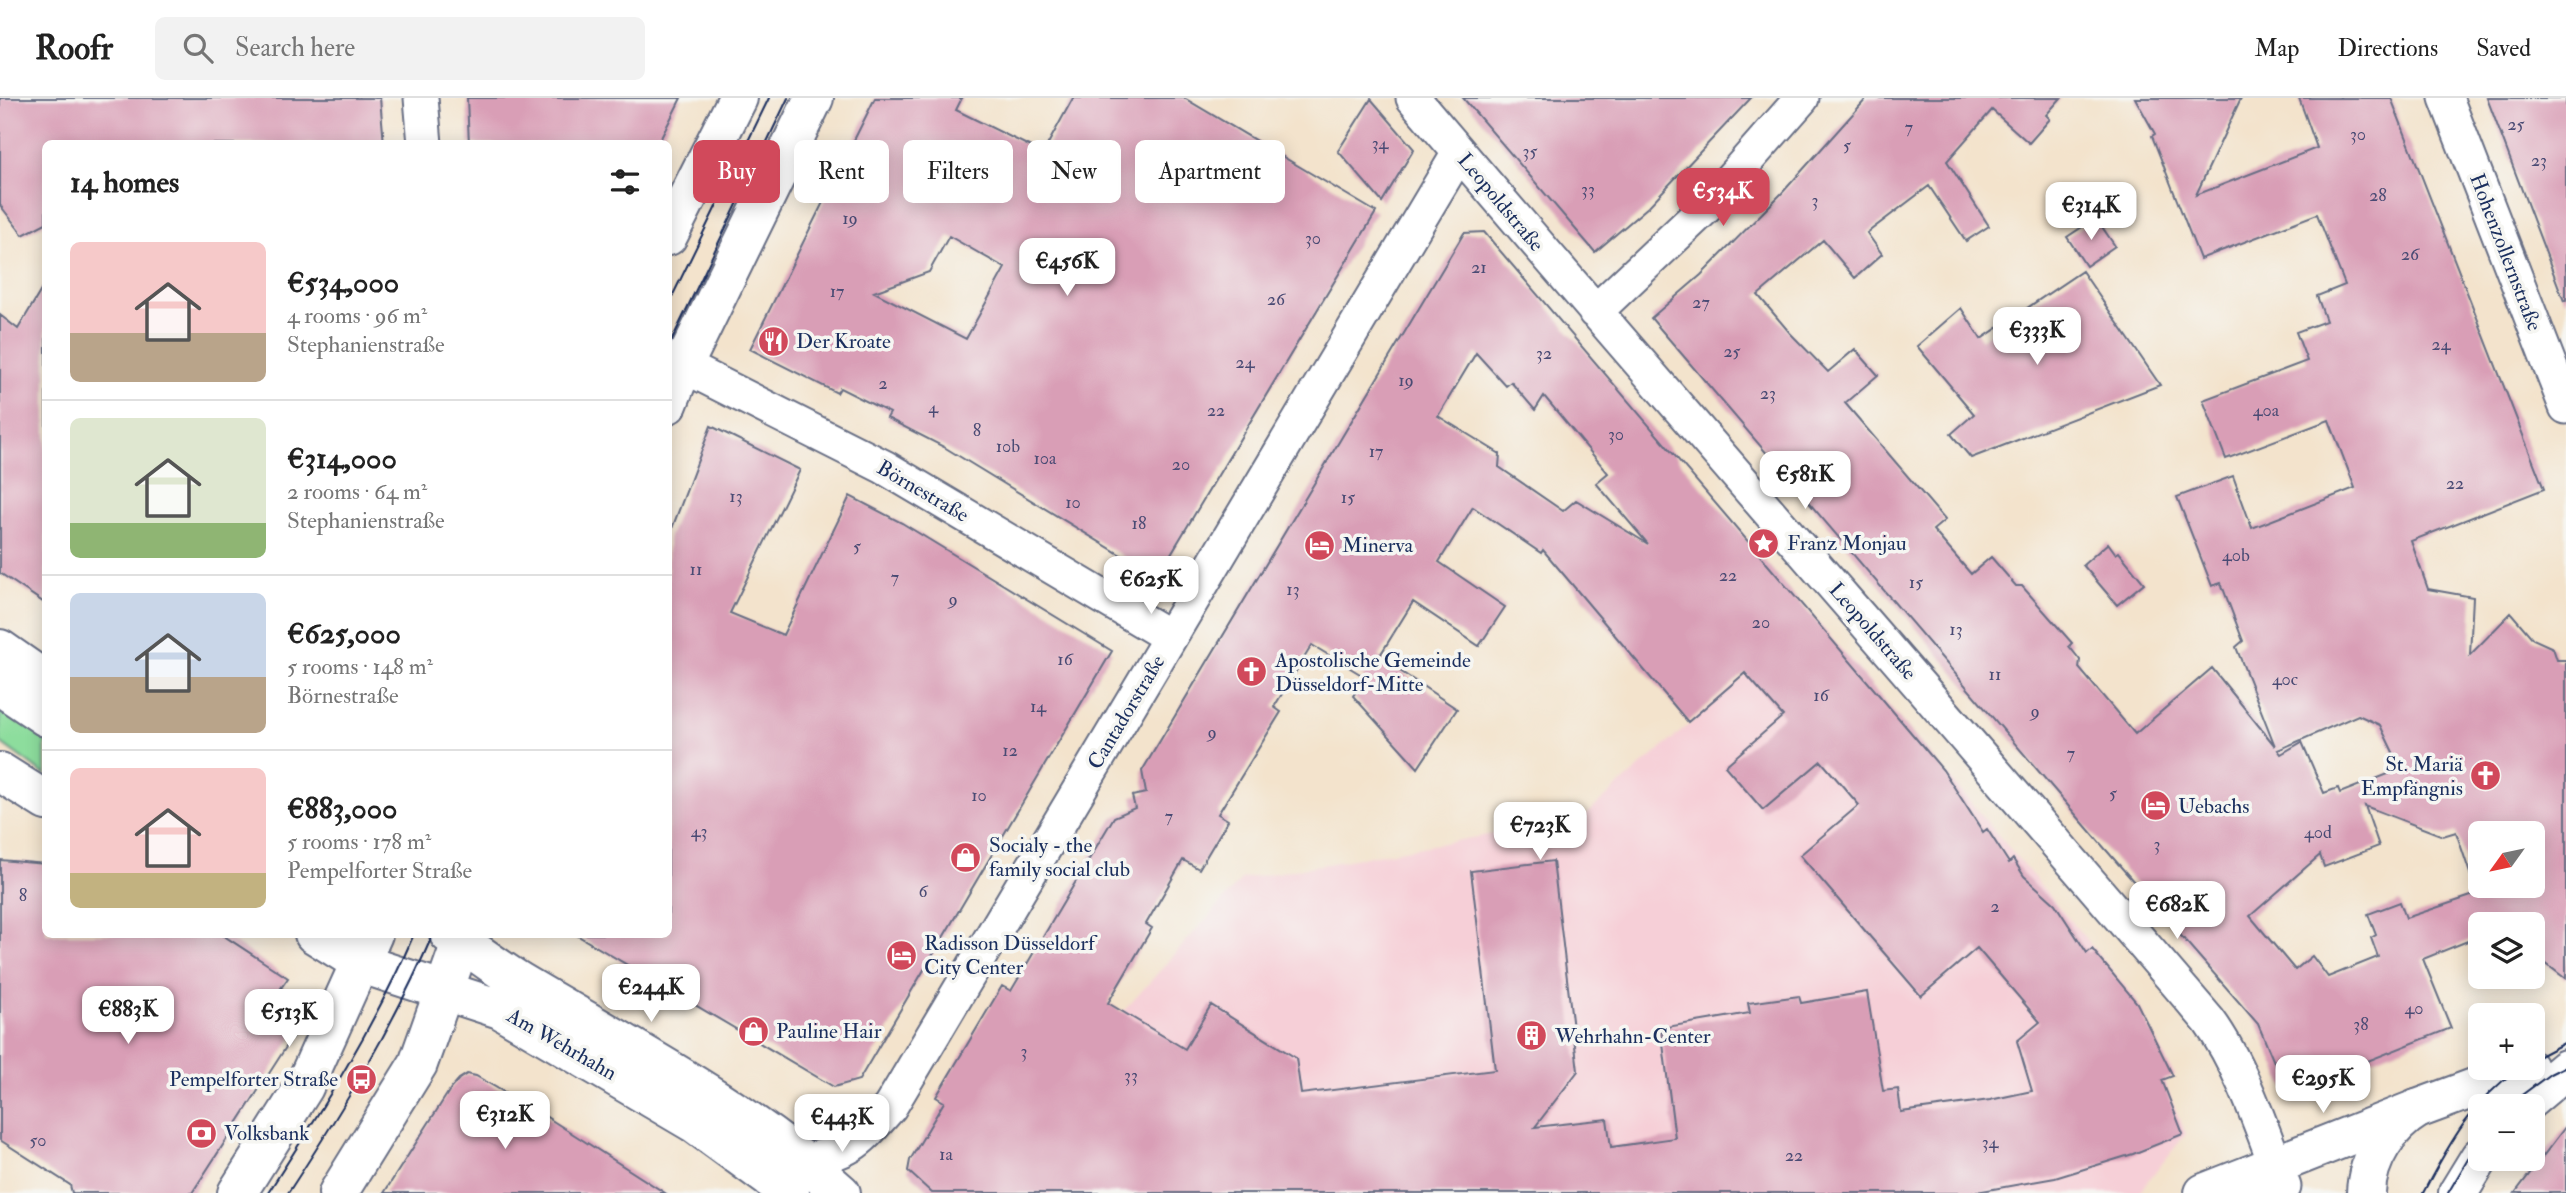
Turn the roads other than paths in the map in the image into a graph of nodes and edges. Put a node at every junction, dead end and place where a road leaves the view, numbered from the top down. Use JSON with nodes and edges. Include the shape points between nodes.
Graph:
{"nodes":[{"id":1,"x":421,"y":98,"type":"edge"},
{"id":2,"x":738,"y":98,"type":"edge"},
{"id":3,"x":814,"y":98,"type":"edge"},
{"id":4,"x":1413,"y":98,"type":"edge"},
{"id":5,"x":1802,"y":98,"type":"edge"},
{"id":6,"x":2445,"y":98,"type":"edge"},
{"id":7,"x":425,"y":140,"type":"edge"},
{"id":8,"x":1460,"y":153,"type":"junction"},
{"id":9,"x":672,"y":228,"type":"edge"},
{"id":10,"x":1595,"y":312,"type":"junction"},
{"id":11,"x":676,"y":362,"type":"edge"},
{"id":12,"x":672,"y":383,"type":"edge"},
{"id":13,"x":2566,"y":407,"type":"edge"},
{"id":14,"x":1170,"y":637,"type":"junction"},
{"id":15,"x":0,"y":649,"type":"edge"},
{"id":16,"x":42,"y":678,"type":"edge"},
{"id":17,"x":0,"y":686,"type":"edge"},
{"id":18,"x":42,"y":714,"type":"edge"},
{"id":19,"x":0,"y":772,"type":"edge"},
{"id":20,"x":42,"y":799,"type":"edge"},
{"id":21,"x":328,"y":938,"type":"edge"},
{"id":22,"x":368,"y":949,"type":"edge"},
{"id":23,"x":454,"y":954,"type":"edge"},
{"id":24,"x":2566,"y":1054,"type":"edge"},
{"id":25,"x":2545,"y":1062,"type":"edge"},
{"id":26,"x":2566,"y":1069,"type":"edge"},
{"id":27,"x":2495,"y":1080,"type":"edge"},
{"id":28,"x":2536,"y":1094,"type":"edge"},
{"id":29,"x":2417,"y":1109,"type":"junction"},
{"id":30,"x":2471,"y":1171,"type":"edge"},
{"id":31,"x":796,"y":1177,"type":"edge"},
{"id":32,"x":2272,"y":1181,"type":"edge"},
{"id":33,"x":237,"y":1193,"type":"edge"},
{"id":34,"x":338,"y":1193,"type":"edge"},
{"id":35,"x":841,"y":1193,"type":"edge"},
{"id":36,"x":2204,"y":1193,"type":"edge"},
{"id":37,"x":2366,"y":1193,"type":"edge"},
{"id":38,"x":2458,"y":1193,"type":"edge"}],
"edges":[{"from":1,"to":7,"type":"street"},
{"from":2,"to":9,"type":"street"},
{"from":3,"to":11,"type":"street"},
{"from":4,"to":8,"type":"street","name":"Leopoldstraße"},
{"from":5,"to":10,"type":"street","via":[[1705,208]]},
{"from":6,"to":13,"type":"street","name":"Hohenzollernstraße"},
{"from":8,"to":10,"type":"street","name":"Leopoldstraße"},
{"from":8,"to":14,"type":"street","name":"Cantadorstraße"},
{"from":10,"to":32,"type":"street","name":"Leopoldstraße","via":[[2209,1021],[2228,1053]]},
{"from":11,"to":12,"type":"street"},
{"from":11,"to":14,"type":"street","name":"Börnestraße","via":[[884,467]]},
{"from":14,"to":31,"type":"street","name":"Cantadorstraße","via":[[890,1107],[862,1139]]},
{"from":15,"to":16,"type":"street"},
{"from":17,"to":18,"type":"street"},
{"from":19,"to":20,"type":"street"},
{"from":21,"to":22,"type":"street","name":"Am Wehrhahn"},
{"from":22,"to":23,"type":"street","name":"Am Wehrhahn"},
{"from":22,"to":33,"type":"street","via":[[304,1087]]},
{"from":23,"to":31,"type":"street","name":"Am Wehrhahn","via":[[518,981],[665,1067],[737,1114]]},
{"from":23,"to":31,"type":"street","name":"Am Wehrhahn","via":[[500,1009]]},
{"from":23,"to":34,"type":"street","via":[[418,1064]]},
{"from":24,"to":25,"type":"street"},
{"from":26,"to":28,"type":"street"},
{"from":27,"to":29,"type":"street"},
{"from":29,"to":32,"type":"street"},
{"from":29,"to":37,"type":"street","via":[[2400,1121],[2381,1145]]},
{"from":30,"to":38,"type":"street"},
{"from":31,"to":35,"type":"street","name":"Am Wehrhahn"},
{"from":32,"to":36,"type":"street"}]}
